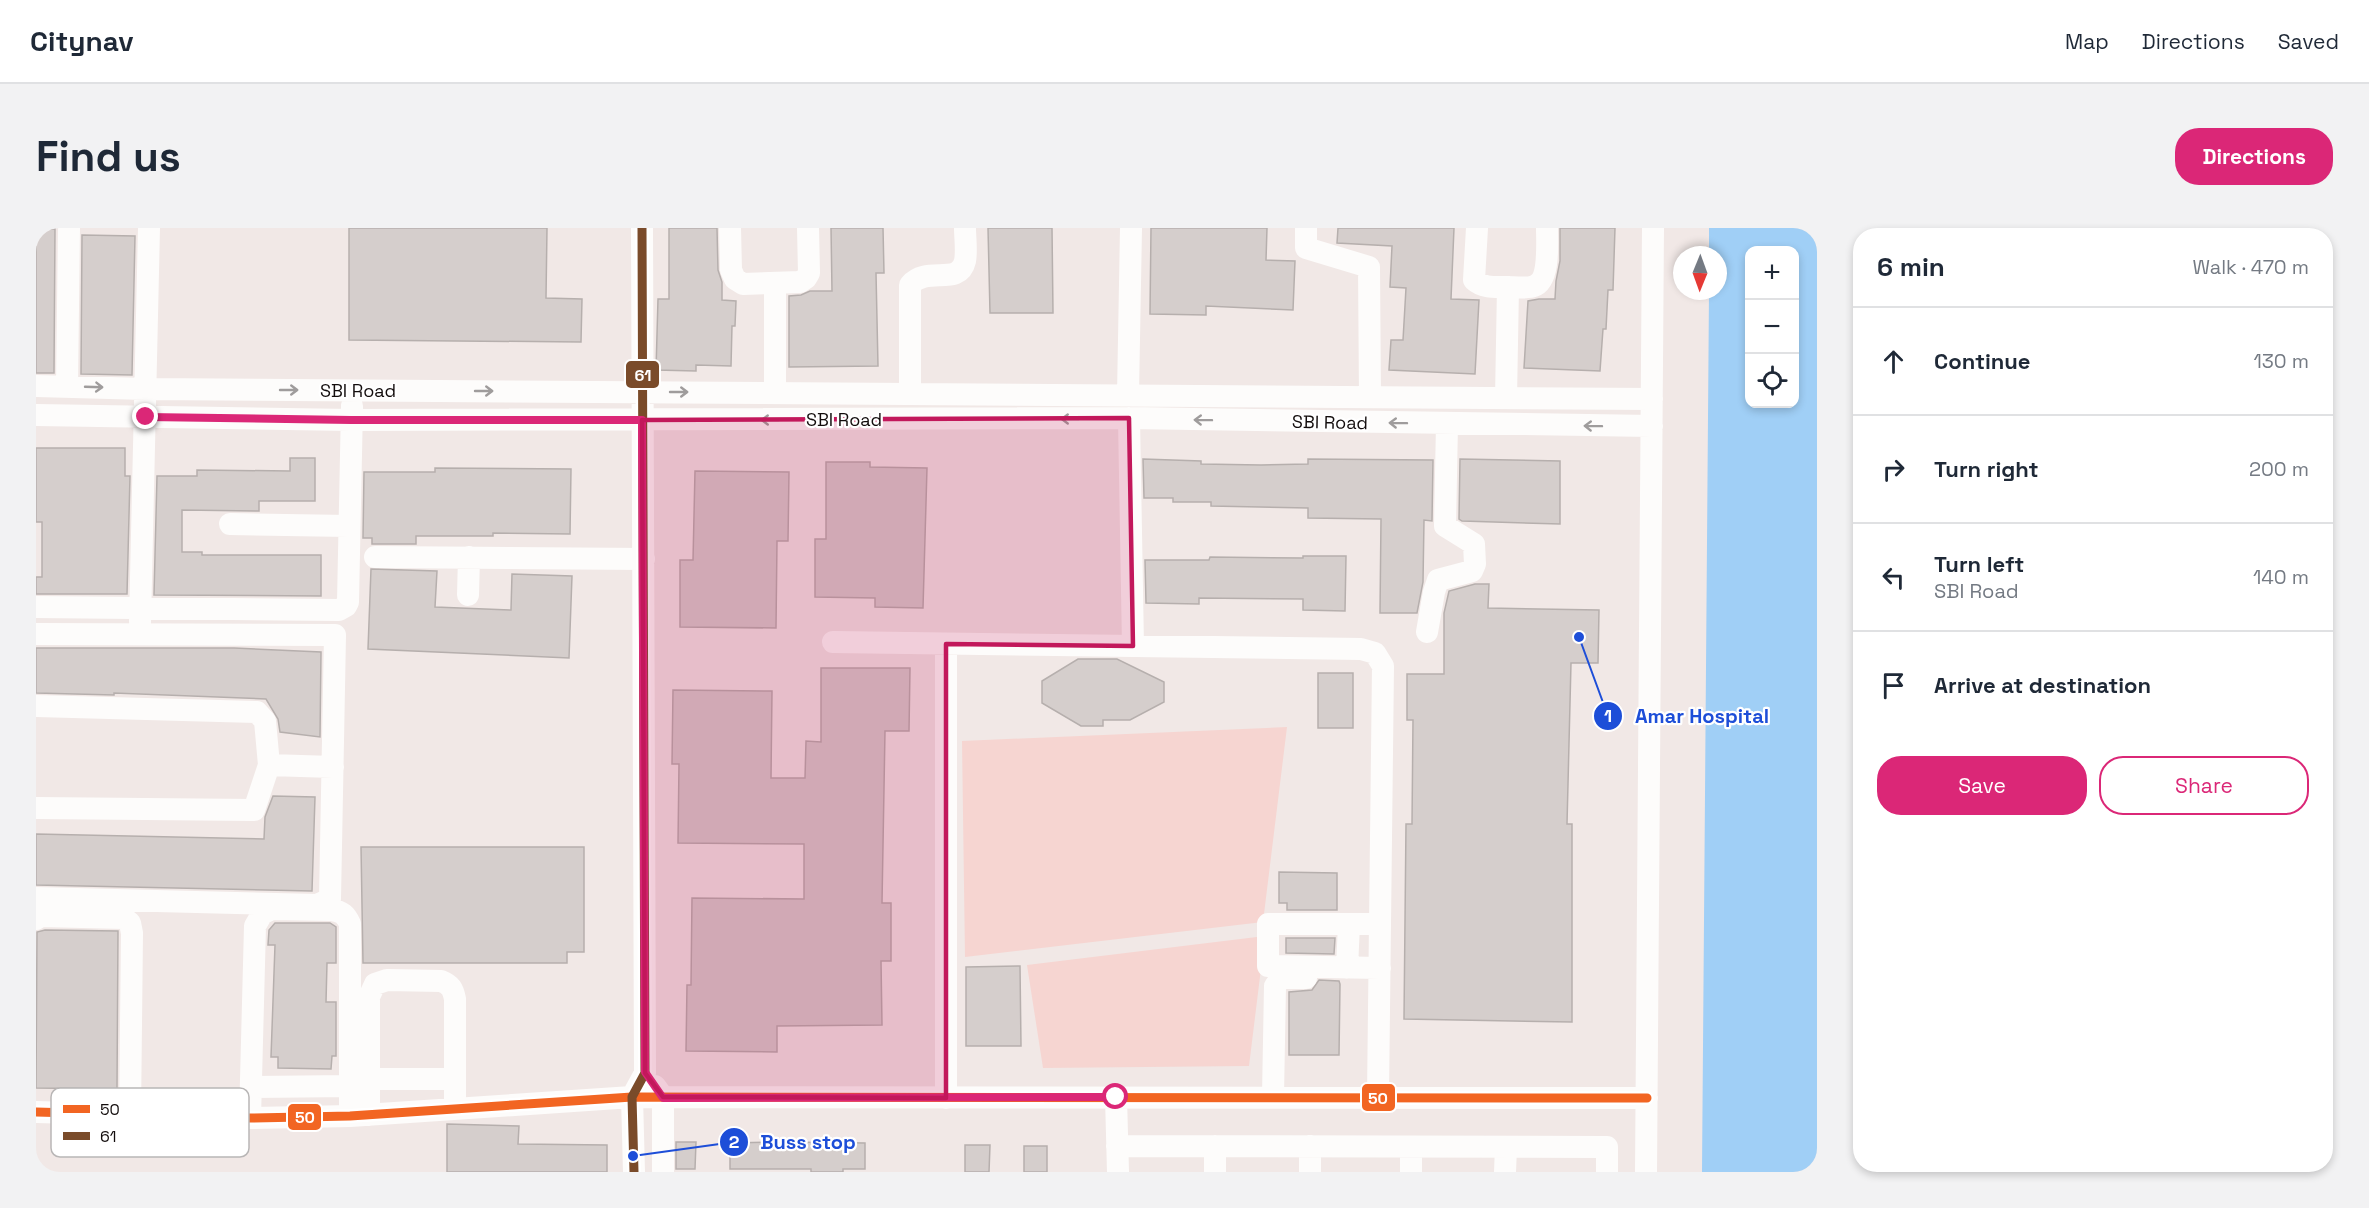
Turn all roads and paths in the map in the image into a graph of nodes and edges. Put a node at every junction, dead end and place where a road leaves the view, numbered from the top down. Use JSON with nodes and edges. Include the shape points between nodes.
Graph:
{"nodes":[{"id":1,"x":69,"y":228,"type":"edge"},
{"id":2,"x":149,"y":228,"type":"edge"},
{"id":3,"x":642,"y":228,"type":"edge"},
{"id":4,"x":730,"y":228,"type":"edge"},
{"id":5,"x":808,"y":228,"type":"edge"},
{"id":6,"x":965,"y":228,"type":"edge"},
{"id":7,"x":1131,"y":228,"type":"edge"},
{"id":8,"x":1305,"y":228,"type":"edge"},
{"id":9,"x":1477,"y":228,"type":"edge"},
{"id":10,"x":1547,"y":228,"type":"edge"},
{"id":11,"x":1653,"y":228,"type":"edge"},
{"id":12,"x":775,"y":284,"type":"junction"},
{"id":13,"x":1508,"y":287,"type":"junction"},
{"id":14,"x":36,"y":386,"type":"edge"},
{"id":15,"x":67,"y":386,"type":"junction"},
{"id":16,"x":146,"y":389,"type":"junction"},
{"id":17,"x":352,"y":390,"type":"junction"},
{"id":18,"x":643,"y":392,"type":"junction"},
{"id":19,"x":775,"y":392,"type":"junction"},
{"id":20,"x":910,"y":394,"type":"junction"},
{"id":21,"x":1128,"y":395,"type":"junction"},
{"id":22,"x":1370,"y":397,"type":"junction"},
{"id":23,"x":1506,"y":398,"type":"junction"},
{"id":24,"x":1652,"y":399,"type":"junction"},
{"id":25,"x":36,"y":415,"type":"edge"},
{"id":26,"x":146,"y":417,"type":"junction"},
{"id":27,"x":1129,"y":418,"type":"junction"},
{"id":28,"x":351,"y":420,"type":"junction"},
{"id":29,"x":642,"y":420,"type":"junction"},
{"id":30,"x":1447,"y":424,"type":"junction"},
{"id":31,"x":1652,"y":426,"type":"junction"},
{"id":32,"x":230,"y":524,"type":"dead end"},
{"id":33,"x":349,"y":526,"type":"junction"},
{"id":34,"x":375,"y":557,"type":"dead end"},
{"id":35,"x":468,"y":557,"type":"junction"},
{"id":36,"x":644,"y":559,"type":"junction"},
{"id":37,"x":468,"y":595,"type":"dead end"},
{"id":38,"x":36,"y":607,"type":"edge"},
{"id":39,"x":140,"y":608,"type":"junction"},
{"id":40,"x":1427,"y":632,"type":"dead end"},
{"id":41,"x":36,"y":634,"type":"edge"},
{"id":42,"x":134,"y":635,"type":"junction"},
{"id":43,"x":833,"y":642,"type":"dead end"},
{"id":44,"x":946,"y":644,"type":"junction"},
{"id":45,"x":1132,"y":646,"type":"junction"},
{"id":46,"x":36,"y":706,"type":"edge"},
{"id":47,"x":268,"y":765,"type":"junction"},
{"id":48,"x":333,"y":767,"type":"junction"},
{"id":49,"x":36,"y":808,"type":"edge"},
{"id":50,"x":36,"y":898,"type":"edge"},
{"id":51,"x":36,"y":919,"type":"edge"},
{"id":52,"x":1348,"y":924,"type":"junction"},
{"id":53,"x":1380,"y":924,"type":"junction"},
{"id":54,"x":1347,"y":968,"type":"junction"},
{"id":55,"x":1379,"y":973,"type":"junction"},
{"id":56,"x":645,"y":1072,"type":"junction"},
{"id":57,"x":455,"y":1079,"type":"junction"},
{"id":58,"x":359,"y":1082,"type":"junction"},
{"id":59,"x":251,"y":1087,"type":"junction"},
{"id":60,"x":130,"y":1088,"type":"edge"},
{"id":61,"x":1273,"y":1096,"type":"junction"},
{"id":62,"x":1378,"y":1096,"type":"junction"},
{"id":63,"x":632,"y":1097,"type":"junction"},
{"id":64,"x":1116,"y":1097,"type":"junction"},
{"id":65,"x":663,"y":1098,"type":"junction"},
{"id":66,"x":946,"y":1098,"type":"junction"},
{"id":67,"x":1647,"y":1098,"type":"junction"},
{"id":68,"x":455,"y":1109,"type":"junction"},
{"id":69,"x":36,"y":1112,"type":"edge"},
{"id":70,"x":51,"y":1112,"type":"edge"},
{"id":71,"x":359,"y":1116,"type":"junction"},
{"id":72,"x":250,"y":1118,"type":"joint"},
{"id":73,"x":1117,"y":1146,"type":"junction"},
{"id":74,"x":1215,"y":1146,"type":"junction"},
{"id":75,"x":1310,"y":1146,"type":"junction"},
{"id":76,"x":1411,"y":1147,"type":"junction"},
{"id":77,"x":1506,"y":1147,"type":"junction"},
{"id":78,"x":634,"y":1172,"type":"edge"},
{"id":79,"x":663,"y":1172,"type":"edge"},
{"id":80,"x":1118,"y":1172,"type":"edge"},
{"id":81,"x":1215,"y":1172,"type":"edge"},
{"id":82,"x":1310,"y":1172,"type":"edge"},
{"id":83,"x":1411,"y":1172,"type":"edge"},
{"id":84,"x":1505,"y":1172,"type":"edge"},
{"id":85,"x":1607,"y":1172,"type":"edge"},
{"id":86,"x":1646,"y":1172,"type":"edge"}],
"edges":[{"from":1,"to":15,"type":"street"},
{"from":2,"to":16,"type":"street"},
{"from":3,"to":18,"type":"street"},
{"from":4,"to":12,"type":"street","via":[[731,270],[735,279],[742,284]]},
{"from":5,"to":12,"type":"street","via":[[809,273],[800,282]]},
{"from":6,"to":20,"type":"street","via":[[961,270],[956,274],[925,275],[910,285]]},
{"from":7,"to":21,"type":"street"},
{"from":8,"to":22,"type":"street","via":[[1305,248],[1369,267]]},
{"from":9,"to":13,"type":"street","via":[[1473,280]]},
{"from":10,"to":13,"type":"street","via":[[1542,280],[1535,286]]},
{"from":11,"to":24,"type":"street"},
{"from":12,"to":19,"type":"street"},
{"from":13,"to":23,"type":"street"},
{"from":14,"to":15,"type":"street","name":"SBI Road"},
{"from":15,"to":16,"type":"street","name":"SBI Road","one_way":true},
{"from":16,"to":17,"type":"street","name":"SBI Road","one_way":true},
{"from":16,"to":26,"type":"street"},
{"from":17,"to":18,"type":"street","name":"SBI Road","one_way":true},
{"from":17,"to":28,"type":"street"},
{"from":18,"to":19,"type":"street","name":"SBI Road","one_way":true},
{"from":18,"to":29,"type":"street"},
{"from":19,"to":20,"type":"street","name":"SBI Road"},
{"from":20,"to":21,"type":"street","name":"SBI Road"},
{"from":21,"to":22,"type":"street","name":"SBI Road"},
{"from":22,"to":23,"type":"street","name":"SBI Road"},
{"from":23,"to":24,"type":"street","name":"SBI Road"},
{"from":24,"to":31,"type":"street"},
{"from":25,"to":26,"type":"street","name":"SBI Road"},
{"from":26,"to":28,"type":"street","name":"SBI Road"},
{"from":26,"to":39,"type":"street"},
{"from":27,"to":29,"type":"street","name":"SBI Road","one_way":true},
{"from":30,"to":27,"type":"street","name":"SBI Road","one_way":true},
{"from":27,"to":45,"type":"street"},
{"from":28,"to":29,"type":"street","name":"SBI Road"},
{"from":28,"to":33,"type":"street"},
{"from":29,"to":36,"type":"street"},
{"from":31,"to":30,"type":"street","name":"SBI Road","one_way":true},
{"from":30,"to":40,"type":"street","via":[[1445,526],[1474,544],[1475,564],[1472,571],[1438,580]]},
{"from":31,"to":67,"type":"street"},
{"from":32,"to":33,"type":"street"},
{"from":33,"to":39,"type":"street","via":[[348,602],[339,610]]},
{"from":34,"to":35,"type":"street"},
{"from":35,"to":36,"type":"street"},
{"from":35,"to":37,"type":"street"},
{"from":36,"to":56,"type":"street"},
{"from":38,"to":39,"type":"street"},
{"from":39,"to":42,"type":"street","via":[[140,622]]},
{"from":41,"to":42,"type":"street"},
{"from":42,"to":48,"type":"street","via":[[335,635]]},
{"from":43,"to":44,"type":"street"},
{"from":44,"to":45,"type":"street"},
{"from":44,"to":66,"type":"street"},
{"from":45,"to":53,"type":"street","via":[[1361,649],[1375,653],[1383,666]]},
{"from":46,"to":47,"type":"street","via":[[257,712],[265,721]]},
{"from":47,"to":48,"type":"street"},
{"from":47,"to":49,"type":"street","via":[[254,810]]},
{"from":48,"to":50,"type":"street","via":[[330,899],[317,905]]},
{"from":51,"to":60,"type":"street","via":[[124,918],[130,923]]},
{"from":52,"to":53,"type":"street"},
{"from":52,"to":54,"type":"street"},
{"from":52,"to":54,"type":"street","via":[[1268,924],[1268,966]]},
{"from":53,"to":55,"type":"street"},
{"from":54,"to":55,"type":"street"},
{"from":55,"to":61,"type":"street","via":[[1281,978],[1275,986]]},
{"from":55,"to":62,"type":"street"},
{"from":56,"to":63,"type":"street"},
{"from":56,"to":65,"type":"street"},
{"from":57,"to":58,"type":"street"},
{"from":57,"to":58,"type":"street","via":[[453,989],[441,981],[387,980],[375,984],[369,998]]},
{"from":57,"to":68,"type":"street"},
{"from":58,"to":59,"type":"street"},
{"from":58,"to":59,"type":"street","via":[[347,917],[331,910],[272,909],[262,914],[255,926]]},
{"from":58,"to":71,"type":"street"},
{"from":59,"to":72,"type":"street"},
{"from":61,"to":62,"type":"street"},
{"from":61,"to":64,"type":"street"},
{"from":62,"to":67,"type":"street"},
{"from":63,"to":65,"type":"street"},
{"from":63,"to":68,"type":"street"},
{"from":63,"to":78,"type":"street"},
{"from":64,"to":66,"type":"street"},
{"from":64,"to":73,"type":"street"},
{"from":65,"to":66,"type":"street"},
{"from":65,"to":79,"type":"street"},
{"from":67,"to":86,"type":"street"},
{"from":68,"to":71,"type":"street"},
{"from":69,"to":70,"type":"street"},
{"from":71,"to":72,"type":"street"},
{"from":73,"to":74,"type":"street"},
{"from":73,"to":80,"type":"street"},
{"from":74,"to":75,"type":"street"},
{"from":74,"to":81,"type":"street"},
{"from":75,"to":76,"type":"street"},
{"from":75,"to":82,"type":"street"},
{"from":76,"to":77,"type":"street"},
{"from":76,"to":83,"type":"street"},
{"from":77,"to":84,"type":"street"},
{"from":77,"to":85,"type":"street","via":[[1607,1147]]}]}
